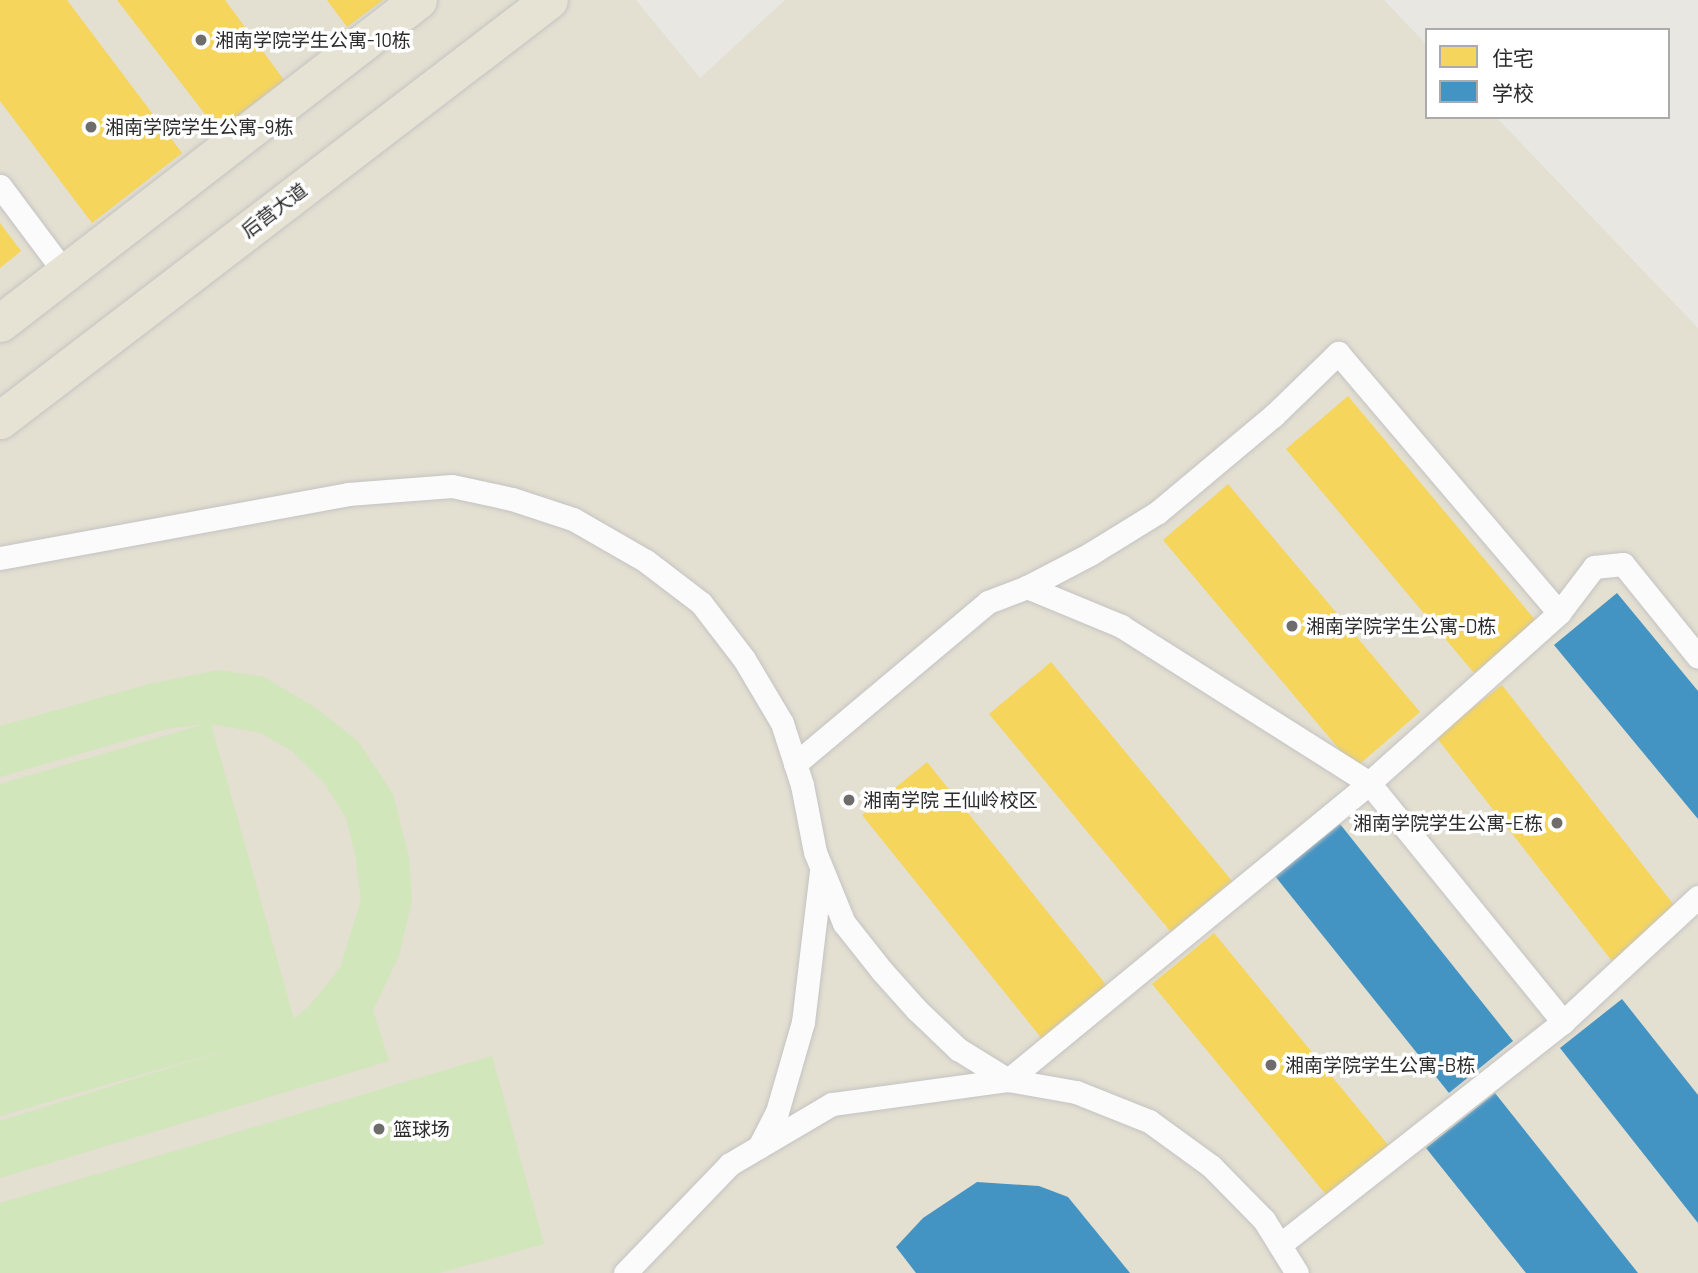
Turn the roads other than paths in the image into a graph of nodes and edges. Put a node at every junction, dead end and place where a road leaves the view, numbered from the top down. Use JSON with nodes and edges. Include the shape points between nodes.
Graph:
{"nodes":[{"id":1,"x":418,"y":0,"type":"edge"},
{"id":2,"x":549,"y":0,"type":"edge"},
{"id":3,"x":0,"y":186,"type":"edge"},
{"id":4,"x":65,"y":273,"type":"junction"},
{"id":5,"x":0,"y":323,"type":"edge"},
{"id":6,"x":0,"y":420,"type":"edge"},
{"id":7,"x":0,"y":558,"type":"edge"},
{"id":8,"x":1027,"y":586,"type":"junction"},
{"id":9,"x":1559,"y":613,"type":"junction"},
{"id":10,"x":1698,"y":657,"type":"edge"},
{"id":11,"x":795,"y":764,"type":"junction"},
{"id":12,"x":1369,"y":783,"type":"junction"},
{"id":13,"x":821,"y":868,"type":"junction"},
{"id":14,"x":1698,"y":897,"type":"edge"},
{"id":15,"x":1563,"y":1022,"type":"junction"},
{"id":16,"x":1008,"y":1080,"type":"junction"},
{"id":17,"x":759,"y":1147,"type":"junction"},
{"id":18,"x":1280,"y":1245,"type":"junction"},
{"id":19,"x":1297,"y":1272,"type":"edge"},
{"id":20,"x":625,"y":1273,"type":"edge"}],
"edges":[{"from":1,"to":4,"type":"main road"},
{"from":2,"to":6,"type":"main road","name":"后营大道"},
{"from":3,"to":4,"type":"street"},
{"from":4,"to":5,"type":"main road"},
{"from":7,"to":11,"type":"street","via":[[348,494],[452,486],[512,499],[573,519],[646,561],[701,603],[782,723]]},
{"from":8,"to":9,"type":"street","via":[[1158,512],[1273,416],[1338,353]]},
{"from":8,"to":11,"type":"street","via":[[988,602]]},
{"from":8,"to":12,"type":"street","via":[[1121,626]]},
{"from":9,"to":10,"type":"street","via":[[1594,567],[1622,564]]},
{"from":9,"to":12,"type":"street"},
{"from":11,"to":13,"type":"street"},
{"from":12,"to":15,"type":"street"},
{"from":12,"to":16,"type":"street"},
{"from":13,"to":16,"type":"street","via":[[844,923],[882,971],[958,1049]]},
{"from":13,"to":17,"type":"street","via":[[803,1022],[777,1112]]},
{"from":14,"to":15,"type":"street"},
{"from":15,"to":18,"type":"street"},
{"from":16,"to":17,"type":"street","via":[[832,1104]]},
{"from":16,"to":18,"type":"street","via":[[1076,1092],[1149,1121],[1211,1166],[1264,1220]]},
{"from":17,"to":20,"type":"street","via":[[730,1164]]},
{"from":18,"to":19,"type":"street"}]}
